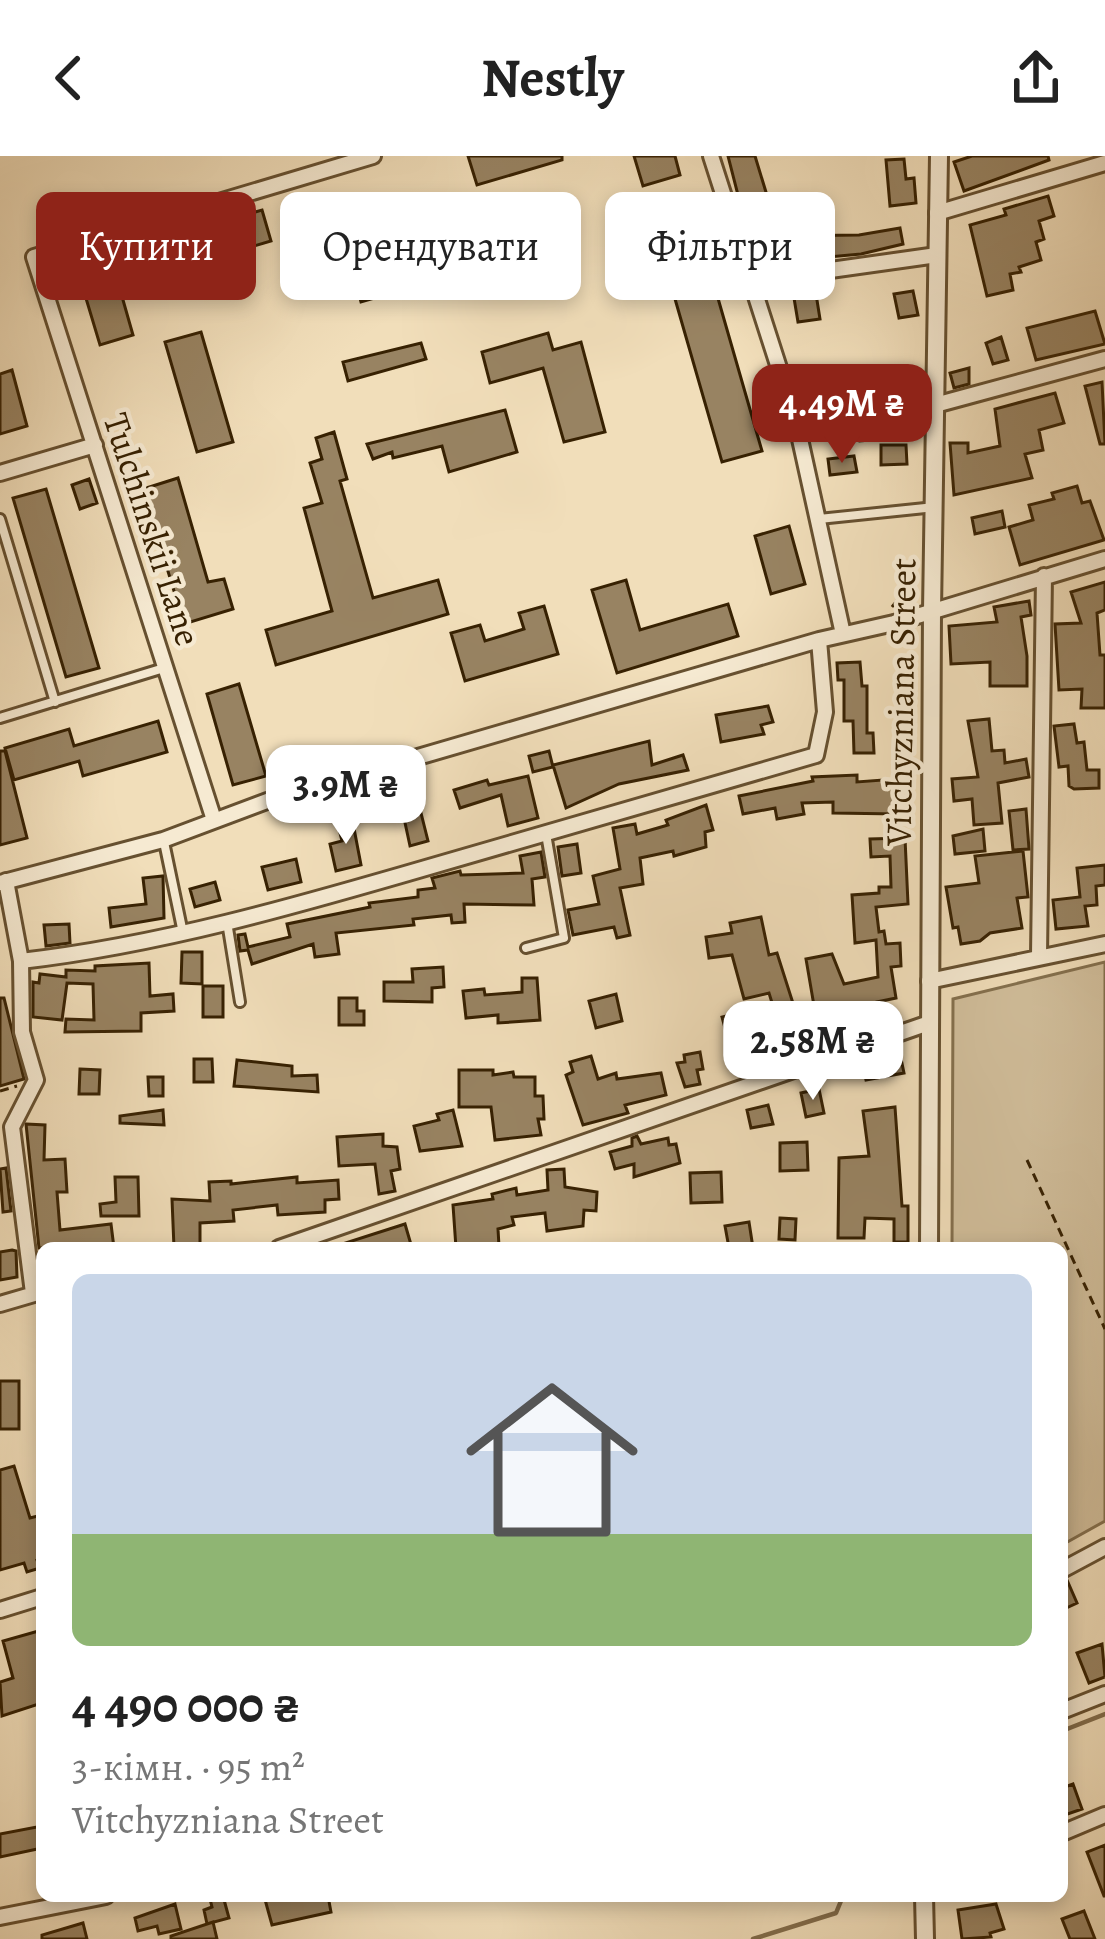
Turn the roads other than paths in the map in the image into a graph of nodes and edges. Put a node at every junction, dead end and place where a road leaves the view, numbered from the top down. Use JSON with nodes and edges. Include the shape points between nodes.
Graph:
{"nodes":[{"id":1,"x":373,"y":156,"type":"edge"},
{"id":2,"x":711,"y":156,"type":"edge"},
{"id":3,"x":939,"y":156,"type":"edge"},
{"id":4,"x":1105,"y":163,"type":"edge"},
{"id":5,"x":723,"y":192,"type":"edge"},
{"id":6,"x":938,"y":213,"type":"junction"},
{"id":7,"x":938,"y":255,"type":"junction"},
{"id":8,"x":835,"y":269,"type":"edge"},
{"id":9,"x":758,"y":300,"type":"edge"},
{"id":10,"x":1105,"y":359,"type":"edge"},
{"id":11,"x":935,"y":405,"type":"junction"},
{"id":12,"x":95,"y":445,"type":"junction"},
{"id":13,"x":0,"y":472,"type":"edge"},
{"id":14,"x":936,"y":507,"type":"junction"},
{"id":15,"x":0,"y":519,"type":"edge"},
{"id":16,"x":817,"y":519,"type":"junction"},
{"id":17,"x":1105,"y":559,"type":"edge"},
{"id":18,"x":1044,"y":576,"type":"junction"},
{"id":19,"x":932,"y":611,"type":"junction"},
{"id":20,"x":843,"y":634,"type":"junction"},
{"id":21,"x":819,"y":640,"type":"junction"},
{"id":22,"x":165,"y":668,"type":"junction"},
{"id":23,"x":55,"y":702,"type":"junction"},
{"id":24,"x":0,"y":718,"type":"edge"},
{"id":25,"x":214,"y":820,"type":"junction"},
{"id":26,"x":545,"y":833,"type":"junction"},
{"id":27,"x":163,"y":840,"type":"junction"},
{"id":28,"x":3,"y":882,"type":"edge"},
{"id":29,"x":227,"y":922,"type":"junction"},
{"id":30,"x":183,"y":934,"type":"junction"},
{"id":31,"x":1105,"y":944,"type":"edge"},
{"id":32,"x":526,"y":948,"type":"dead end"},
{"id":33,"x":1039,"y":956,"type":"junction"},
{"id":34,"x":21,"y":962,"type":"junction"},
{"id":35,"x":929,"y":981,"type":"junction"},
{"id":36,"x":240,"y":1002,"type":"dead end"},
{"id":37,"x":928,"y":1023,"type":"junction"},
{"id":38,"x":296,"y":1242,"type":"edge"},
{"id":39,"x":929,"y":1242,"type":"edge"},
{"id":40,"x":36,"y":1280,"type":"edge"},
{"id":41,"x":36,"y":1294,"type":"edge"},
{"id":42,"x":0,"y":1304,"type":"edge"},
{"id":43,"x":1105,"y":1547,"type":"edge"},
{"id":44,"x":1068,"y":1567,"type":"edge"},
{"id":45,"x":36,"y":1599,"type":"edge"},
{"id":46,"x":0,"y":1610,"type":"edge"},
{"id":47,"x":1105,"y":1694,"type":"edge"},
{"id":48,"x":1068,"y":1709,"type":"edge"},
{"id":49,"x":1105,"y":1815,"type":"edge"},
{"id":50,"x":1068,"y":1830,"type":"edge"},
{"id":51,"x":77,"y":1902,"type":"edge"},
{"id":52,"x":924,"y":1902,"type":"edge"},
{"id":53,"x":0,"y":1918,"type":"edge"},
{"id":54,"x":925,"y":1939,"type":"edge"}],
"edges":[{"from":1,"to":12,"type":"street","name":"Tulchinskii Lane","via":[[34,257]]},
{"from":2,"to":5,"type":"street"},
{"from":3,"to":6,"type":"street","name":"Vitchyzniana Street"},
{"from":4,"to":6,"type":"street"},
{"from":6,"to":7,"type":"street","name":"Vitchyzniana Street"},
{"from":7,"to":8,"type":"street"},
{"from":7,"to":11,"type":"street","name":"Vitchyzniana Street"},
{"from":9,"to":16,"type":"street"},
{"from":10,"to":11,"type":"street"},
{"from":11,"to":14,"type":"street","name":"Vitchyzniana Street"},
{"from":12,"to":13,"type":"street"},
{"from":12,"to":22,"type":"street","name":"Tulchinskii Lane"},
{"from":14,"to":16,"type":"lane"},
{"from":14,"to":19,"type":"street","name":"Vitchyzniana Street"},
{"from":15,"to":23,"type":"lane"},
{"from":16,"to":20,"type":"street"},
{"from":17,"to":18,"type":"street"},
{"from":18,"to":19,"type":"street"},
{"from":18,"to":33,"type":"street"},
{"from":19,"to":20,"type":"street"},
{"from":19,"to":35,"type":"street","name":"Vitchyzniana Street"},
{"from":20,"to":21,"type":"street"},
{"from":21,"to":25,"type":"street"},
{"from":21,"to":26,"type":"street","via":[[825,712],[816,754]]},
{"from":22,"to":23,"type":"lane"},
{"from":22,"to":25,"type":"street","name":"Tulchinskii Lane"},
{"from":23,"to":24,"type":"lane"},
{"from":25,"to":27,"type":"street"},
{"from":26,"to":29,"type":"street"},
{"from":26,"to":32,"type":"lane","via":[[564,938]]},
{"from":27,"to":28,"type":"street"},
{"from":27,"to":30,"type":"lane"},
{"from":28,"to":34,"type":"street"},
{"from":29,"to":30,"type":"street"},
{"from":29,"to":36,"type":"lane"},
{"from":30,"to":34,"type":"street"},
{"from":31,"to":33,"type":"street"},
{"from":33,"to":35,"type":"street"},
{"from":34,"to":40,"type":"street","via":[[22,1032],[35,1080],[12,1126]]},
{"from":35,"to":37,"type":"street","name":"Vitchyzniana Street"},
{"from":37,"to":38,"type":"street"},
{"from":37,"to":39,"type":"street","name":"Vitchyzniana Street"},
{"from":41,"to":42,"type":"street"},
{"from":43,"to":44,"type":"street"},
{"from":45,"to":46,"type":"street"},
{"from":47,"to":48,"type":"street"},
{"from":49,"to":50,"type":"street"},
{"from":51,"to":53,"type":"street"},
{"from":52,"to":54,"type":"street"}]}
